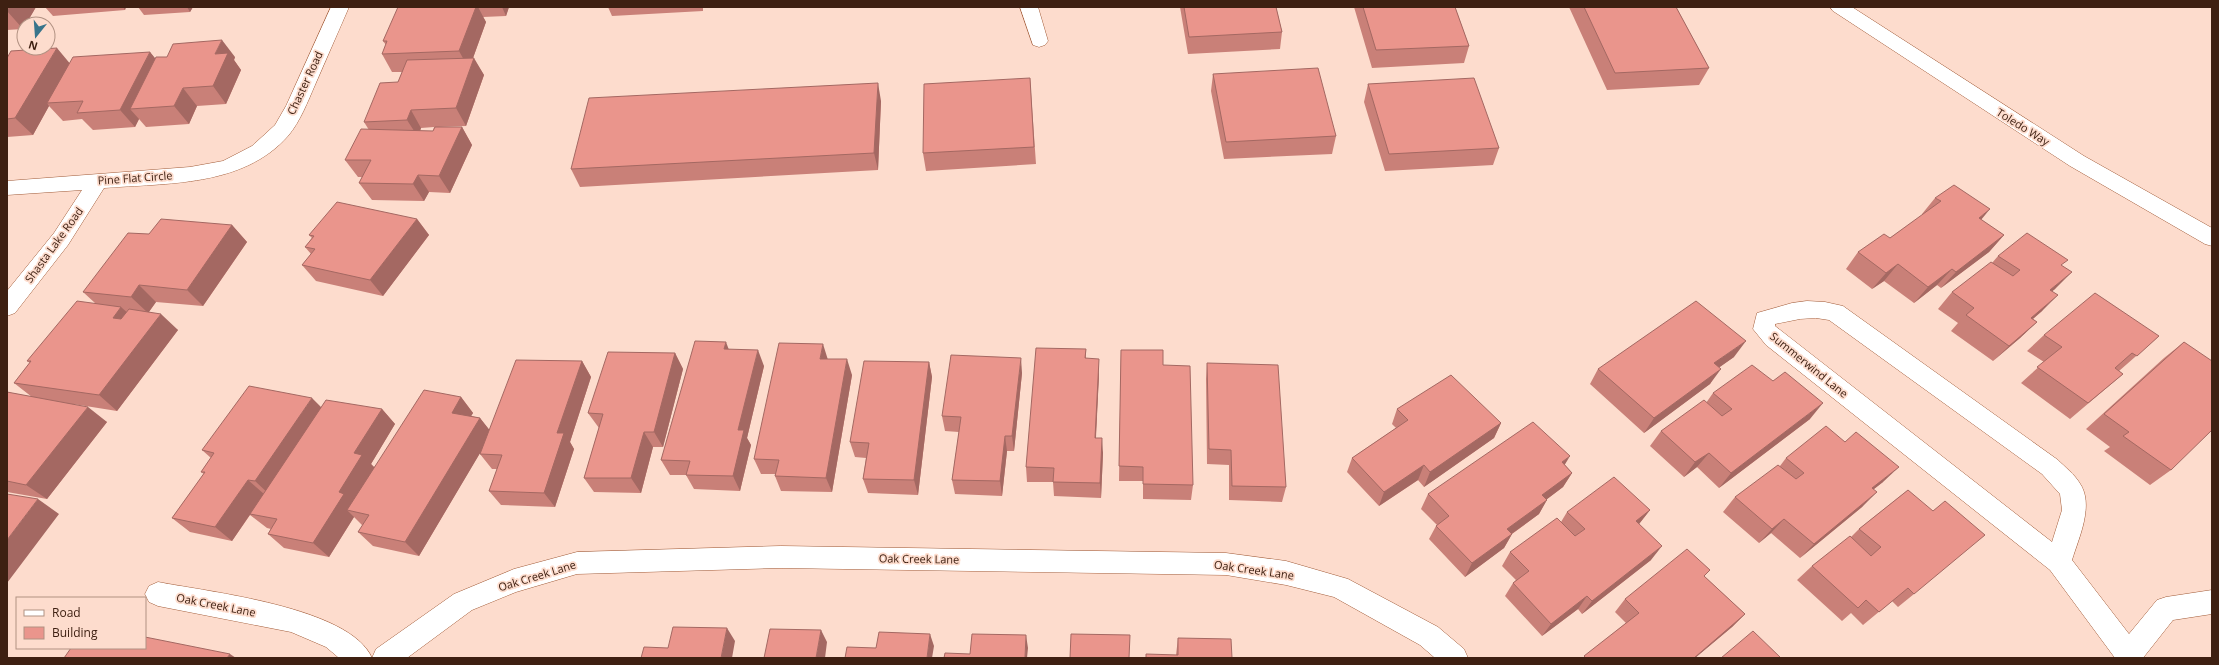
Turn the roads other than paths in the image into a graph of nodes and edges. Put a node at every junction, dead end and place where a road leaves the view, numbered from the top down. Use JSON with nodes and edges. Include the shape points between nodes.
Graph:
{"nodes":[{"id":1,"x":340,"y":7,"type":"edge"},
{"id":2,"x":1029,"y":7,"type":"edge"},
{"id":3,"x":1839,"y":7,"type":"edge"},
{"id":4,"x":1039,"y":41,"type":"dead end"},
{"id":5,"x":258,"y":151,"type":"joint"},
{"id":6,"x":99,"y":180,"type":"junction"},
{"id":7,"x":7,"y":188,"type":"edge"},
{"id":8,"x":2212,"y":238,"type":"edge"},
{"id":9,"x":7,"y":307,"type":"edge"},
{"id":10,"x":2059,"y":562,"type":"junction"},
{"id":11,"x":158,"y":594,"type":"dead end"},
{"id":12,"x":2212,"y":602,"type":"edge"},
{"id":13,"x":2126,"y":657,"type":"edge"},
{"id":14,"x":359,"y":658,"type":"edge"},
{"id":15,"x":385,"y":658,"type":"edge"},
{"id":16,"x":1455,"y":658,"type":"edge"}],
"edges":[{"from":1,"to":5,"type":"street","name":"Chaster Road","via":[[296,106],[282,130]]},
{"from":2,"to":4,"type":"street"},
{"from":3,"to":8,"type":"street","name":"Toledo Way","via":[[2077,161]]},
{"from":5,"to":6,"type":"street","name":"Pine Flat Circle","via":[[227,167],[190,174]]},
{"from":6,"to":7,"type":"street","name":"Pine Flat Circle"},
{"from":6,"to":9,"type":"street","name":"Shasta Lake Road","via":[[61,239]]},
{"from":10,"to":10,"type":"street","name":"Summerwind Lane","via":[[2074,510],[2071,490],[2050,466],[1835,312],[1812,308],[1785,312],[1765,319],[1764,329],[1774,339]]},
{"from":10,"to":13,"type":"street","name":"Summerwind Lane"},
{"from":11,"to":14,"type":"street","name":"Oak Creek Lane","via":[[293,620],[335,638]]},
{"from":12,"to":13,"type":"street","via":[[2166,609]]},
{"from":15,"to":16,"type":"street","name":"Oak Creek Lane","via":[[463,602],[514,581],[577,563],[781,558],[1226,564],[1286,573],[1338,587],[1429,636]]}]}
